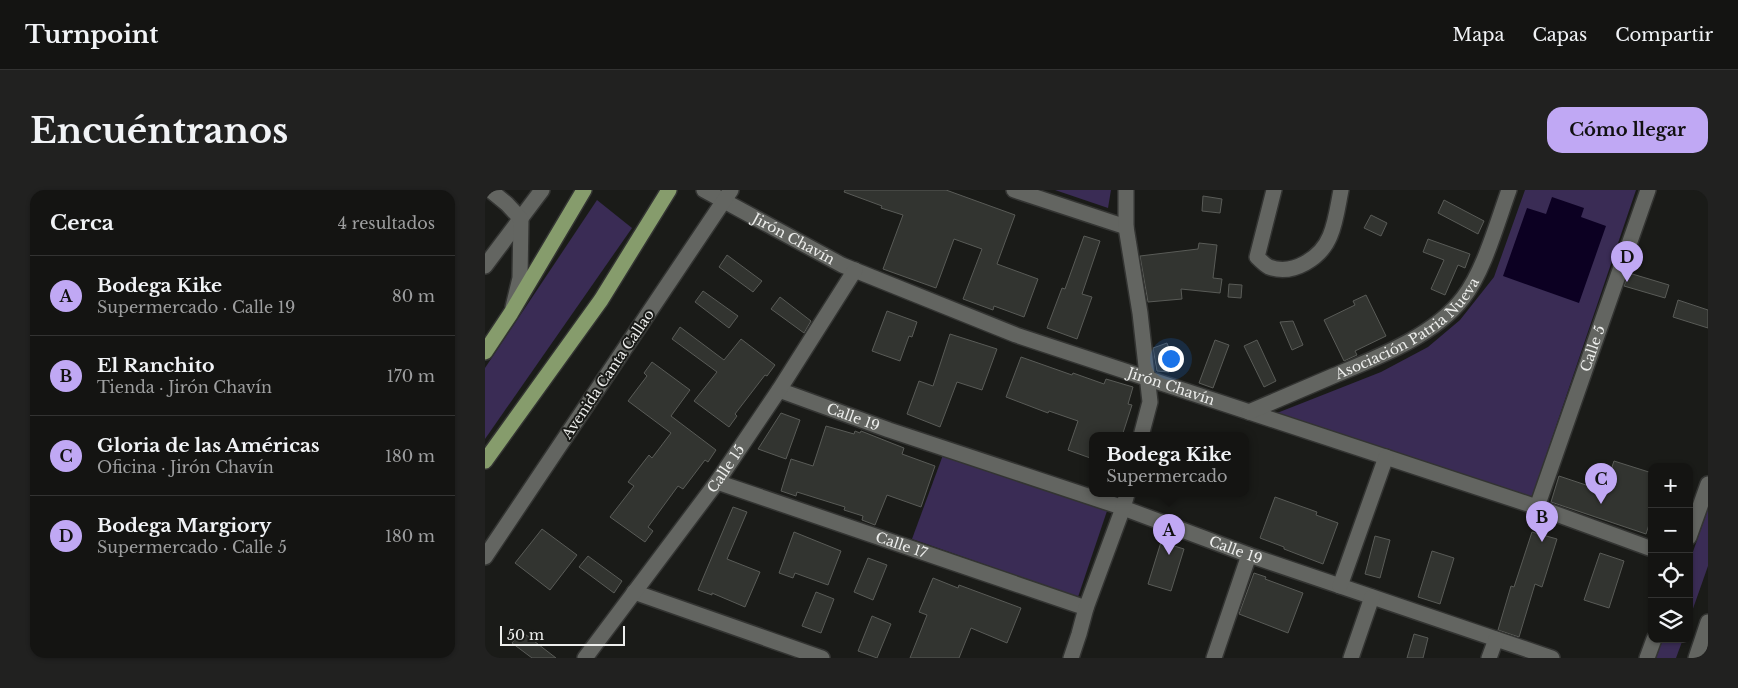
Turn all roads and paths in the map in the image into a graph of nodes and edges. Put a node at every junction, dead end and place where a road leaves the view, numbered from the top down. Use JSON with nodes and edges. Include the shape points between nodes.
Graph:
{"nodes":[{"id":1,"x":490,"y":190,"type":"edge"},
{"id":2,"x":542,"y":190,"type":"edge"},
{"id":3,"x":584,"y":190,"type":"edge"},
{"id":4,"x":669,"y":190,"type":"edge"},
{"id":5,"x":703,"y":190,"type":"edge"},
{"id":6,"x":1014,"y":190,"type":"edge"},
{"id":7,"x":1126,"y":190,"type":"edge"},
{"id":8,"x":1274,"y":190,"type":"edge"},
{"id":9,"x":1341,"y":190,"type":"edge"},
{"id":10,"x":1509,"y":190,"type":"edge"},
{"id":11,"x":1648,"y":190,"type":"edge"},
{"id":12,"x":727,"y":196,"type":"edge"},
{"id":13,"x":521,"y":219,"type":"junction"},
{"id":14,"x":1127,"y":227,"type":"junction"},
{"id":15,"x":485,"y":266,"type":"edge"},
{"id":16,"x":855,"y":270,"type":"junction"},
{"id":17,"x":511,"y":313,"type":"junction"},
{"id":18,"x":485,"y":352,"type":"edge"},
{"id":19,"x":1148,"y":379,"type":"junction"},
{"id":20,"x":779,"y":390,"type":"junction"},
{"id":21,"x":1249,"y":412,"type":"junction"},
{"id":22,"x":1142,"y":432,"type":"edge"},
{"id":23,"x":1386,"y":457,"type":"junction"},
{"id":24,"x":485,"y":461,"type":"edge"},
{"id":25,"x":717,"y":482,"type":"junction"},
{"id":26,"x":1708,"y":484,"type":"edge"},
{"id":27,"x":1089,"y":490,"type":"edge"},
{"id":28,"x":1112,"y":497,"type":"edge"},
{"id":29,"x":1125,"y":501,"type":"edge"},
{"id":30,"x":1537,"y":507,"type":"junction"},
{"id":31,"x":1693,"y":525,"type":"edge"},
{"id":32,"x":1648,"y":548,"type":"edge"},
{"id":33,"x":1249,"y":556,"type":"junction"},
{"id":34,"x":485,"y":558,"type":"edge"},
{"id":35,"x":1340,"y":586,"type":"junction"},
{"id":36,"x":634,"y":592,"type":"junction"},
{"id":37,"x":1372,"y":597,"type":"junction"},
{"id":38,"x":1086,"y":608,"type":"junction"},
{"id":39,"x":1708,"y":622,"type":"edge"},
{"id":40,"x":1496,"y":639,"type":"junction"},
{"id":41,"x":1653,"y":643,"type":"edge"},
{"id":42,"x":585,"y":658,"type":"edge"},
{"id":43,"x":822,"y":658,"type":"edge"},
{"id":44,"x":1071,"y":658,"type":"edge"},
{"id":45,"x":1214,"y":658,"type":"edge"},
{"id":46,"x":1351,"y":658,"type":"edge"},
{"id":47,"x":1489,"y":658,"type":"edge"},
{"id":48,"x":1552,"y":658,"type":"edge"},
{"id":49,"x":1647,"y":658,"type":"edge"},
{"id":50,"x":1696,"y":658,"type":"edge"}],
"edges":[{"from":1,"to":13,"type":"street"},
{"from":2,"to":13,"type":"street"},
{"from":3,"to":17,"type":"main road"},
{"from":4,"to":24,"type":"main road","via":[[601,300]]},
{"from":5,"to":12,"type":"street","name":"Jirón Chavín"},
{"from":6,"to":14,"type":"street"},
{"from":7,"to":14,"type":"street"},
{"from":8,"to":9,"type":"street","via":[[1257,257],[1269,267],[1288,269],[1307,263],[1321,250],[1330,236]]},
{"from":10,"to":21,"type":"street","name":"Asociación Patria Nueva","via":[[1482,264],[1463,298],[1441,320],[1409,341]]},
{"from":11,"to":30,"type":"street","name":"Calle 5"},
{"from":12,"to":16,"type":"street","name":"Jirón Chavín"},
{"from":12,"to":34,"type":"street","name":"Avenida Canta Callao"},
{"from":13,"to":15,"type":"street"},
{"from":13,"to":17,"type":"street","via":[[520,278]]},
{"from":14,"to":19,"type":"street"},
{"from":16,"to":19,"type":"street","name":"Jirón Chavín","via":[[1016,334]]},
{"from":16,"to":20,"type":"street","name":"Calle 15"},
{"from":17,"to":18,"type":"main road"},
{"from":19,"to":21,"type":"street","name":"Jirón Chavín"},
{"from":19,"to":22,"type":"street","via":[[1150,402]]},
{"from":20,"to":25,"type":"street","name":"Calle 15"},
{"from":20,"to":27,"type":"street","name":"Calle 19","via":[[889,430]]},
{"from":21,"to":23,"type":"street","name":"Jirón Chavín"},
{"from":23,"to":30,"type":"street","name":"Jirón Chavín"},
{"from":23,"to":35,"type":"street"},
{"from":25,"to":36,"type":"street","name":"Calle 15"},
{"from":25,"to":38,"type":"street","name":"Calle 17"},
{"from":26,"to":31,"type":"street"},
{"from":28,"to":29,"type":"street","name":"Calle 19"},
{"from":29,"to":33,"type":"street","name":"Calle 19"},
{"from":29,"to":38,"type":"street"},
{"from":30,"to":32,"type":"street","name":"Jirón Chavín"},
{"from":33,"to":35,"type":"street","name":"Calle 19"},
{"from":33,"to":45,"type":"street"},
{"from":35,"to":37,"type":"street","name":"Calle 19"},
{"from":36,"to":42,"type":"street","name":"Calle 15"},
{"from":36,"to":43,"type":"street"},
{"from":37,"to":40,"type":"street","name":"Calle 19"},
{"from":37,"to":46,"type":"street"},
{"from":38,"to":44,"type":"street"},
{"from":39,"to":50,"type":"street"},
{"from":40,"to":47,"type":"street"},
{"from":40,"to":48,"type":"street","name":"Calle 19"},
{"from":41,"to":49,"type":"street"}]}
